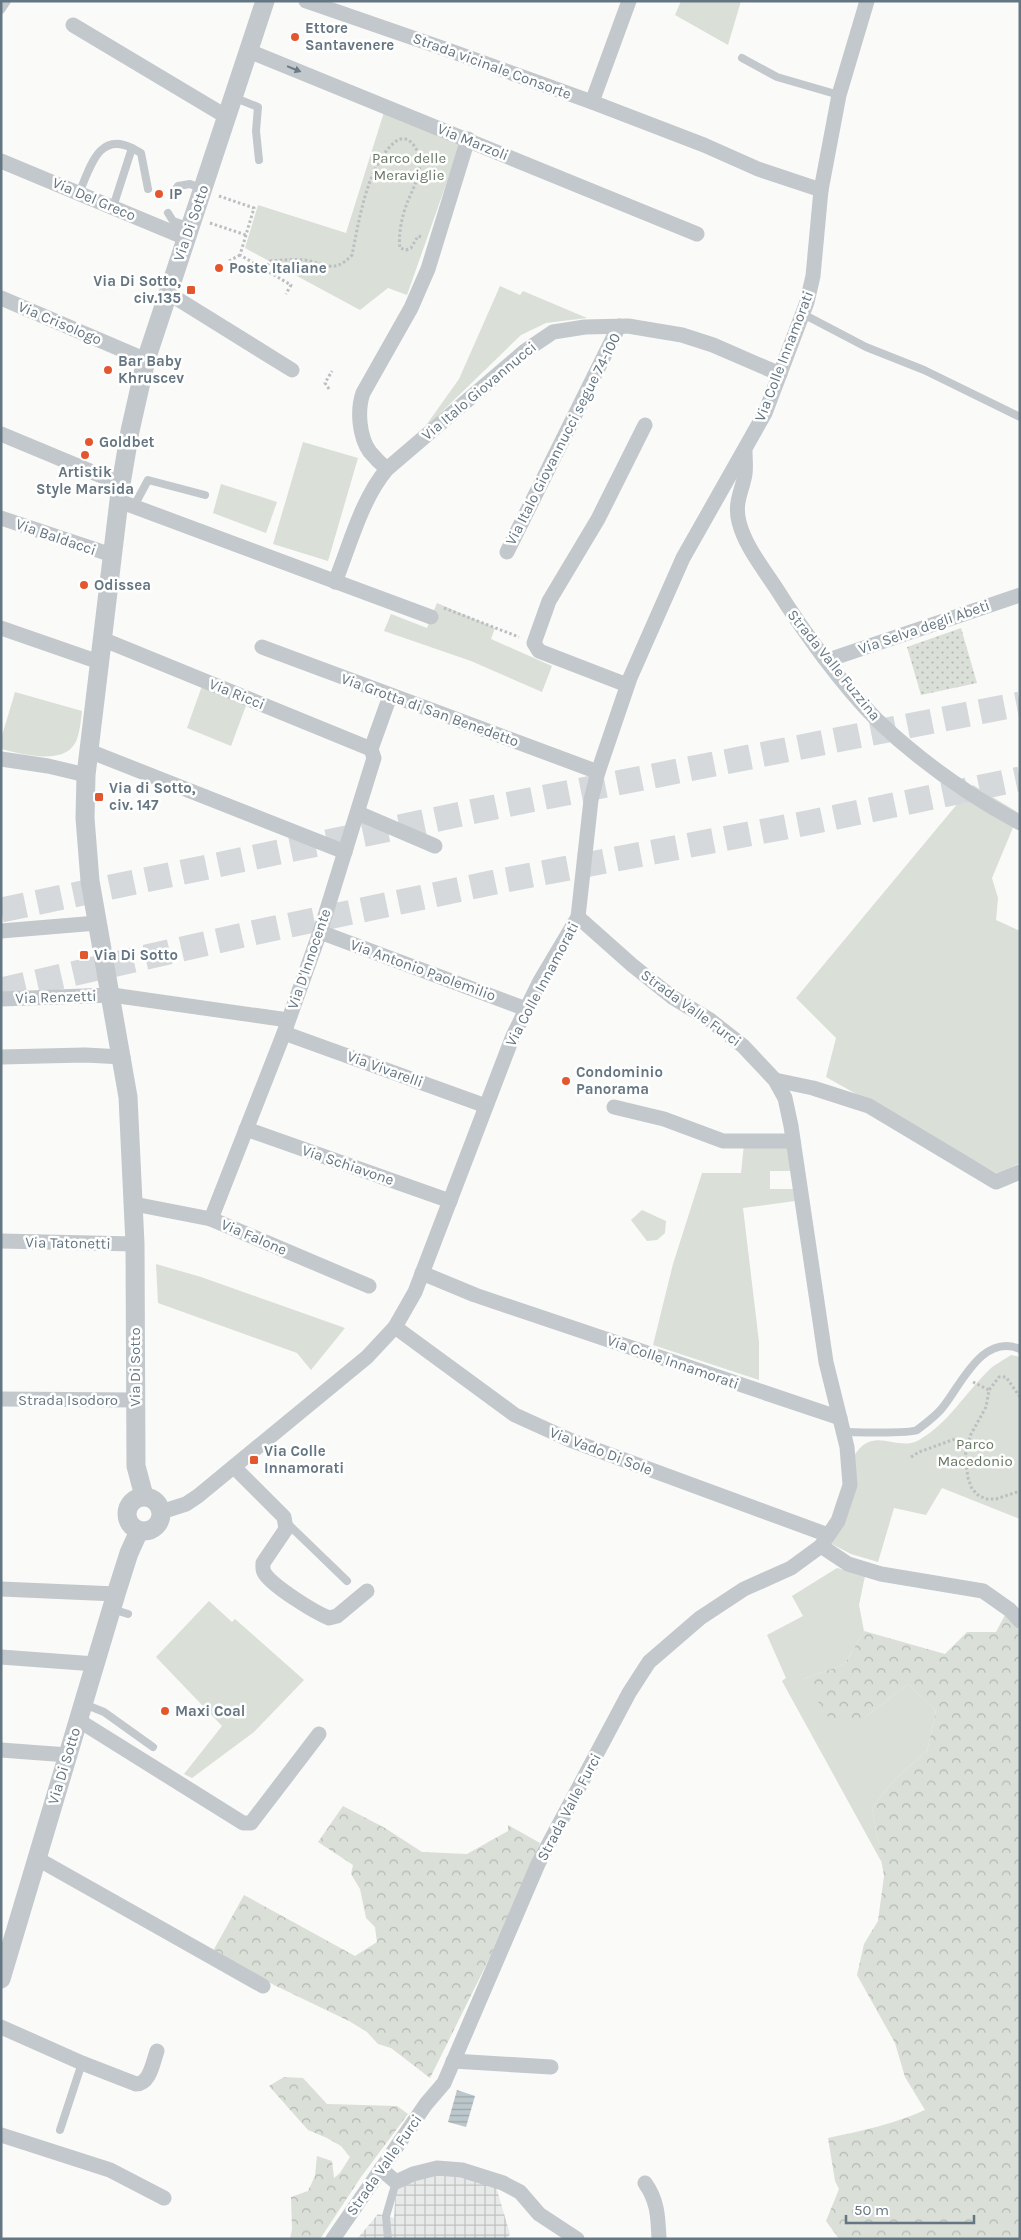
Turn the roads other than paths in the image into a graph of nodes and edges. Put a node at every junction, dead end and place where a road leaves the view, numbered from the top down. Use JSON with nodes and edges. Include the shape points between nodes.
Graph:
{"nodes":[{"id":1,"x":6,"y":1,"type":"edge"},
{"id":2,"x":265,"y":1,"type":"edge"},
{"id":3,"x":306,"y":1,"type":"edge"},
{"id":4,"x":629,"y":1,"type":"edge"},
{"id":5,"x":867,"y":1,"type":"edge"},
{"id":6,"x":1,"y":10,"type":"edge"},
{"id":7,"x":73,"y":25,"type":"dead end"},
{"id":8,"x":248,"y":51,"type":"junction"},
{"id":9,"x":742,"y":58,"type":"dead end"},
{"id":10,"x":840,"y":95,"type":"junction"},
{"id":11,"x":233,"y":97,"type":"junction"},
{"id":12,"x":592,"y":102,"type":"junction"},
{"id":13,"x":227,"y":116,"type":"junction"},
{"id":14,"x":468,"y":139,"type":"junction"},
{"id":15,"x":132,"y":148,"type":"junction"},
{"id":16,"x":1,"y":160,"type":"edge"},
{"id":17,"x":260,"y":160,"type":"dead end"},
{"id":18,"x":148,"y":189,"type":"dead end"},
{"id":19,"x":176,"y":189,"type":"dead end"},
{"id":20,"x":821,"y":190,"type":"junction"},
{"id":21,"x":79,"y":193,"type":"junction"},
{"id":22,"x":211,"y":193,"type":"junction"},
{"id":23,"x":113,"y":207,"type":"junction"},
{"id":24,"x":168,"y":213,"type":"dead end"},
{"id":25,"x":188,"y":232,"type":"junction"},
{"id":26,"x":697,"y":234,"type":"dead end"},
{"id":27,"x":168,"y":293,"type":"junction"},
{"id":28,"x":1,"y":298,"type":"edge"},
{"id":29,"x":803,"y":314,"type":"junction"},
{"id":30,"x":619,"y":326,"type":"junction"},
{"id":31,"x":146,"y":360,"type":"junction"},
{"id":32,"x":292,"y":370,"type":"dead end"},
{"id":33,"x":780,"y":374,"type":"junction"},
{"id":34,"x":1020,"y":417,"type":"edge"},
{"id":35,"x":645,"y":425,"type":"dead end"},
{"id":36,"x":1,"y":434,"type":"edge"},
{"id":37,"x":745,"y":449,"type":"junction"},
{"id":38,"x":387,"y":469,"type":"junction"},
{"id":39,"x":205,"y":495,"type":"dead end"},
{"id":40,"x":124,"y":497,"type":"junction"},
{"id":41,"x":1,"y":518,"type":"edge"},
{"id":42,"x":507,"y":552,"type":"dead end"},
{"id":43,"x":112,"y":555,"type":"junction"},
{"id":44,"x":335,"y":582,"type":"junction"},
{"id":45,"x":1020,"y":595,"type":"edge"},
{"id":46,"x":430,"y":617,"type":"dead end"},
{"id":47,"x":1,"y":628,"type":"edge"},
{"id":48,"x":102,"y":639,"type":"junction"},
{"id":49,"x":262,"y":647,"type":"dead end"},
{"id":50,"x":828,"y":660,"type":"junction"},
{"id":51,"x":99,"y":662,"type":"junction"},
{"id":52,"x":627,"y":685,"type":"junction"},
{"id":53,"x":390,"y":696,"type":"junction"},
{"id":54,"x":371,"y":749,"type":"junction"},
{"id":55,"x":89,"y":751,"type":"junction"},
{"id":56,"x":1,"y":759,"type":"edge"},
{"id":57,"x":598,"y":772,"type":"junction"},
{"id":58,"x":86,"y":775,"type":"junction"},
{"id":59,"x":358,"y":813,"type":"junction"},
{"id":60,"x":1020,"y":823,"type":"edge"},
{"id":61,"x":435,"y":846,"type":"dead end"},
{"id":62,"x":345,"y":852,"type":"junction"},
{"id":63,"x":578,"y":917,"type":"junction"},
{"id":64,"x":97,"y":923,"type":"junction"},
{"id":65,"x":1,"y":931,"type":"edge"},
{"id":66,"x":320,"y":932,"type":"junction"},
{"id":67,"x":112,"y":994,"type":"junction"},
{"id":68,"x":1,"y":999,"type":"edge"},
{"id":69,"x":526,"y":1009,"type":"junction"},
{"id":70,"x":286,"y":1027,"type":"junction"},
{"id":71,"x":123,"y":1057,"type":"junction"},
{"id":72,"x":1,"y":1058,"type":"edge"},
{"id":73,"x":775,"y":1080,"type":"junction"},
{"id":74,"x":486,"y":1106,"type":"junction"},
{"id":75,"x":614,"y":1107,"type":"dead end"},
{"id":76,"x":246,"y":1129,"type":"junction"},
{"id":77,"x":793,"y":1141,"type":"junction"},
{"id":78,"x":1020,"y":1172,"type":"edge"},
{"id":79,"x":450,"y":1201,"type":"junction"},
{"id":80,"x":134,"y":1204,"type":"junction"},
{"id":81,"x":211,"y":1219,"type":"junction"},
{"id":82,"x":1,"y":1241,"type":"edge"},
{"id":83,"x":135,"y":1244,"type":"junction"},
{"id":84,"x":422,"y":1274,"type":"junction"},
{"id":85,"x":369,"y":1286,"type":"dead end"},
{"id":86,"x":394,"y":1327,"type":"junction"},
{"id":87,"x":1020,"y":1349,"type":"edge"},
{"id":88,"x":1,"y":1399,"type":"edge"},
{"id":89,"x":134,"y":1400,"type":"junction"},
{"id":90,"x":842,"y":1425,"type":"junction"},
{"id":91,"x":234,"y":1468,"type":"junction"},
{"id":92,"x":144,"y":1496,"type":"junction"},
{"id":93,"x":161,"y":1512,"type":"junction"},
{"id":94,"x":287,"y":1523,"type":"junction"},
{"id":95,"x":139,"y":1531,"type":"junction"},
{"id":96,"x":824,"y":1541,"type":"junction"},
{"id":97,"x":347,"y":1581,"type":"dead end"},
{"id":98,"x":1,"y":1589,"type":"edge"},
{"id":99,"x":367,"y":1591,"type":"dead end"},
{"id":100,"x":118,"y":1606,"type":"junction"},
{"id":101,"x":1020,"y":1622,"type":"edge"},
{"id":102,"x":1,"y":1657,"type":"edge"},
{"id":103,"x":95,"y":1664,"type":"junction"},
{"id":104,"x":80,"y":1711,"type":"junction"},
{"id":105,"x":319,"y":1734,"type":"dead end"},
{"id":106,"x":153,"y":1747,"type":"dead end"},
{"id":107,"x":1,"y":1750,"type":"edge"},
{"id":108,"x":68,"y":1755,"type":"junction"},
{"id":109,"x":36,"y":1858,"type":"junction"},
{"id":110,"x":4,"y":1960,"type":"edge"},
{"id":111,"x":1,"y":1979,"type":"edge"},
{"id":112,"x":263,"y":1986,"type":"dead end"},
{"id":113,"x":1,"y":2027,"type":"edge"},
{"id":114,"x":157,"y":2051,"type":"dead end"},
{"id":115,"x":453,"y":2061,"type":"junction"},
{"id":116,"x":82,"y":2063,"type":"junction"},
{"id":117,"x":551,"y":2067,"type":"dead end"},
{"id":118,"x":60,"y":2130,"type":"dead end"},
{"id":119,"x":1,"y":2136,"type":"edge"},
{"id":120,"x":381,"y":2169,"type":"junction"},
{"id":121,"x":396,"y":2182,"type":"junction"},
{"id":122,"x":645,"y":2183,"type":"dead end"},
{"id":123,"x":164,"y":2198,"type":"dead end"},
{"id":124,"x":332,"y":2239,"type":"edge"},
{"id":125,"x":388,"y":2239,"type":"edge"},
{"id":126,"x":577,"y":2239,"type":"edge"},
{"id":127,"x":659,"y":2239,"type":"edge"}],
"edges":[{"from":1,"to":6,"type":"lane"},
{"from":2,"to":8,"type":"street","name":"Via Di Sotto"},
{"from":3,"to":12,"type":"street","name":"Strada vicinale Consorte"},
{"from":4,"to":12,"type":"street"},
{"from":5,"to":10,"type":"street","name":"Via Colle Innamorati"},
{"from":7,"to":13,"type":"street"},
{"from":8,"to":11,"type":"street","name":"Via Di Sotto"},
{"from":8,"to":14,"type":"street","name":"Via Marzoli","one_way":true},
{"from":9,"to":10,"type":"lane","via":[[777,77]]},
{"from":10,"to":20,"type":"street","name":"Via Colle Innamorati"},
{"from":11,"to":13,"type":"street","name":"Via Di Sotto"},
{"from":11,"to":17,"type":"lane","via":[[258,107],[256,131]]},
{"from":12,"to":20,"type":"street","name":"Strada vicinale Consorte","via":[[758,169]]},
{"from":13,"to":22,"type":"street","name":"Via Di Sotto"},
{"from":14,"to":26,"type":"street","name":"Via Marzoli"},
{"from":14,"to":38,"type":"street","via":[[437,242],[411,308],[359,404],[359,416],[369,450]]},
{"from":15,"to":18,"type":"lane","via":[[141,153]]},
{"from":15,"to":21,"type":"lane","via":[[116,144],[103,147]]},
{"from":15,"to":23,"type":"lane"},
{"from":16,"to":21,"type":"street","name":"Via Del Greco"},
{"from":19,"to":22,"type":"lane","via":[[190,184]]},
{"from":20,"to":29,"type":"street","name":"Via Colle Innamorati","via":[[813,276]]},
{"from":21,"to":23,"type":"street","name":"Via Del Greco"},
{"from":22,"to":25,"type":"street","name":"Via Di Sotto"},
{"from":23,"to":25,"type":"street","name":"Via Del Greco"},
{"from":24,"to":25,"type":"lane"},
{"from":25,"to":27,"type":"street","name":"Via Di Sotto"},
{"from":27,"to":31,"type":"street","name":"Via Di Sotto"},
{"from":27,"to":32,"type":"street"},
{"from":28,"to":31,"type":"street","name":"Via Crisologo"},
{"from":29,"to":33,"type":"street","name":"Via Colle Innamorati"},
{"from":29,"to":34,"type":"lane","via":[[866,347],[924,370]]},
{"from":30,"to":33,"type":"street","name":"Via Italo Giovannucci","via":[[682,335],[713,344]]},
{"from":30,"to":38,"type":"street","name":"Via Italo Giovannucci","via":[[570,328],[539,340]]},
{"from":30,"to":42,"type":"street","name":"Via Italo Giovannucci segue 74-100"},
{"from":31,"to":40,"type":"street","name":"Via Di Sotto","via":[[130,431]]},
{"from":33,"to":37,"type":"street","name":"Via Colle Innamorati"},
{"from":35,"to":52,"type":"street","via":[[598,520],[549,601],[534,643],[539,650]]},
{"from":36,"to":40,"type":"street"},
{"from":37,"to":50,"type":"street","name":"Strada Valle Fuzzina","via":[[745,474],[737,501],[740,523],[749,545],[789,609]]},
{"from":37,"to":52,"type":"street","name":"Via Colle Innamorati","via":[[682,558]]},
{"from":38,"to":44,"type":"street","name":"Via Italo Giovannucci","via":[[368,497]]},
{"from":39,"to":40,"type":"lane","via":[[148,480]]},
{"from":40,"to":43,"type":"street","name":"Via Di Sotto"},
{"from":40,"to":44,"type":"street"},
{"from":41,"to":43,"type":"street","name":"Via Baldacci"},
{"from":43,"to":48,"type":"street","name":"Via Di Sotto"},
{"from":44,"to":46,"type":"street"},
{"from":45,"to":50,"type":"street","name":"Via Selva degli Abeti"},
{"from":47,"to":51,"type":"street"},
{"from":48,"to":51,"type":"street","name":"Via Di Sotto"},
{"from":48,"to":54,"type":"street","name":"Via Ricci"},
{"from":49,"to":53,"type":"street","name":"Via Grotta di San Benedetto"},
{"from":50,"to":60,"type":"street","name":"Strada Valle Fuzzina","via":[[861,702],[898,739],[944,774]]},
{"from":51,"to":55,"type":"street","name":"Via Di Sotto"},
{"from":52,"to":57,"type":"street","name":"Via Colle Innamorati"},
{"from":53,"to":54,"type":"street","name":"Via D'Innocente"},
{"from":53,"to":57,"type":"street","name":"Via Grotta di San Benedetto"},
{"from":54,"to":59,"type":"street","name":"Via D'Innocente","via":[[374,758]]},
{"from":55,"to":58,"type":"street","name":"Via Di Sotto"},
{"from":55,"to":62,"type":"street"},
{"from":56,"to":58,"type":"street"},
{"from":57,"to":63,"type":"street","name":"Via Colle Innamorati"},
{"from":58,"to":64,"type":"street","name":"Via Di Sotto","via":[[87,850]]},
{"from":59,"to":61,"type":"street"},
{"from":59,"to":62,"type":"street","name":"Via D'Innocente"},
{"from":62,"to":66,"type":"street","name":"Via D'Innocente"},
{"from":63,"to":69,"type":"street","name":"Via Colle Innamorati"},
{"from":63,"to":73,"type":"street","name":"Strada Valle Furci","via":[[665,991],[743,1046]]},
{"from":64,"to":65,"type":"street"},
{"from":64,"to":67,"type":"street","name":"Via Di Sotto"},
{"from":66,"to":69,"type":"street","name":"Via Antonio Paolemilio"},
{"from":66,"to":70,"type":"street","name":"Via D'Innocente"},
{"from":67,"to":68,"type":"street","name":"Via Renzetti"},
{"from":67,"to":70,"type":"street","name":"Via Vivarelli"},
{"from":67,"to":71,"type":"street","name":"Via Di Sotto"},
{"from":69,"to":74,"type":"street","name":"Via Colle Innamorati"},
{"from":70,"to":74,"type":"street","name":"Via Vivarelli"},
{"from":70,"to":76,"type":"street","name":"Via D'Innocente"},
{"from":71,"to":72,"type":"street"},
{"from":71,"to":80,"type":"street","name":"Via Di Sotto"},
{"from":73,"to":77,"type":"street","name":"Strada Valle Furci","via":[[785,1098]]},
{"from":73,"to":78,"type":"street","via":[[869,1106],[996,1182]]},
{"from":74,"to":79,"type":"street","name":"Via Colle Innamorati"},
{"from":75,"to":77,"type":"street","via":[[664,1119],[723,1141]]},
{"from":76,"to":79,"type":"street","name":"Via Schiavone"},
{"from":76,"to":81,"type":"street","name":"Via D'Innocente"},
{"from":77,"to":90,"type":"street","name":"Strada Valle Furci","via":[[826,1362]]},
{"from":79,"to":84,"type":"street","name":"Via Colle Innamorati"},
{"from":80,"to":81,"type":"street","name":"Via Falone"},
{"from":80,"to":83,"type":"street","name":"Via Di Sotto"},
{"from":81,"to":85,"type":"street","name":"Via Falone"},
{"from":82,"to":83,"type":"street","name":"Via Tatonetti"},
{"from":83,"to":89,"type":"street","name":"Via Di Sotto"},
{"from":84,"to":86,"type":"street","name":"Via Colle Innamorati"},
{"from":84,"to":90,"type":"street","name":"Via Colle Innamorati"},
{"from":86,"to":91,"type":"street","name":"Via Colle Innamorati","via":[[367,1357]]},
{"from":86,"to":96,"type":"street","name":"Via Vado Di Sole","via":[[515,1415]]},
{"from":87,"to":90,"type":"lane","via":[[991,1350],[978,1358],[942,1408],[915,1431]]},
{"from":88,"to":89,"type":"street","name":"Strada Isodoro"},
{"from":89,"to":92,"type":"street","name":"Via Di Sotto","via":[[136,1466]]},
{"from":90,"to":96,"type":"street","name":"Strada Valle Furci","via":[[850,1485],[838,1521]]},
{"from":91,"to":93,"type":"street","name":"Via Colle Innamorati","via":[[186,1504]]},
{"from":91,"to":94,"type":"street"},
{"from":92,"to":93,"type":"street","via":[[153,1499]]},
{"from":92,"to":95,"type":"street","via":[[133,1500],[127,1509],[127,1520]]},
{"from":93,"to":95,"type":"street","via":[[155,1527]]},
{"from":94,"to":97,"type":"lane"},
{"from":94,"to":99,"type":"street","via":[[263,1562],[262,1569],[266,1575],[289,1594],[329,1618],[337,1616]]},
{"from":95,"to":100,"type":"street","name":"Via Di Sotto","via":[[129,1553]]},
{"from":96,"to":101,"type":"street","name":"Via Vado Di Sole","via":[[848,1564],[881,1574],[983,1591],[1010,1610]]},
{"from":96,"to":115,"type":"street","name":"Strada Valle Furci","via":[[791,1568],[744,1589],[700,1618],[649,1662],[629,1693],[538,1864]]},
{"from":98,"to":100,"type":"street"},
{"from":100,"to":103,"type":"street","name":"Via Di Sotto"},
{"from":102,"to":103,"type":"street"},
{"from":103,"to":104,"type":"street","name":"Via Di Sotto"},
{"from":104,"to":105,"type":"street","via":[[243,1823],[251,1823]]},
{"from":104,"to":106,"type":"lane","via":[[104,1712]]},
{"from":104,"to":108,"type":"street","name":"Via Di Sotto"},
{"from":107,"to":108,"type":"street"},
{"from":108,"to":109,"type":"street","name":"Via Di Sotto"},
{"from":109,"to":110,"type":"street","name":"Via Di Sotto"},
{"from":109,"to":112,"type":"street"},
{"from":110,"to":111,"type":"street","name":"Via Di Sotto"},
{"from":113,"to":116,"type":"street"},
{"from":114,"to":116,"type":"street","via":[[147,2078],[140,2084]]},
{"from":115,"to":117,"type":"street"},
{"from":115,"to":120,"type":"street","name":"Strada Valle Furci","via":[[444,2083]]},
{"from":116,"to":118,"type":"lane"},
{"from":119,"to":123,"type":"street","via":[[110,2170]]},
{"from":120,"to":121,"type":"street"},
{"from":120,"to":124,"type":"street","name":"Strada Valle Furci"},
{"from":121,"to":125,"type":"lane","via":[[386,2216]]},
{"from":121,"to":126,"type":"street","via":[[437,2168],[462,2170],[520,2192],[539,2214]]},
{"from":122,"to":127,"type":"street","via":[[654,2195]]}]}
